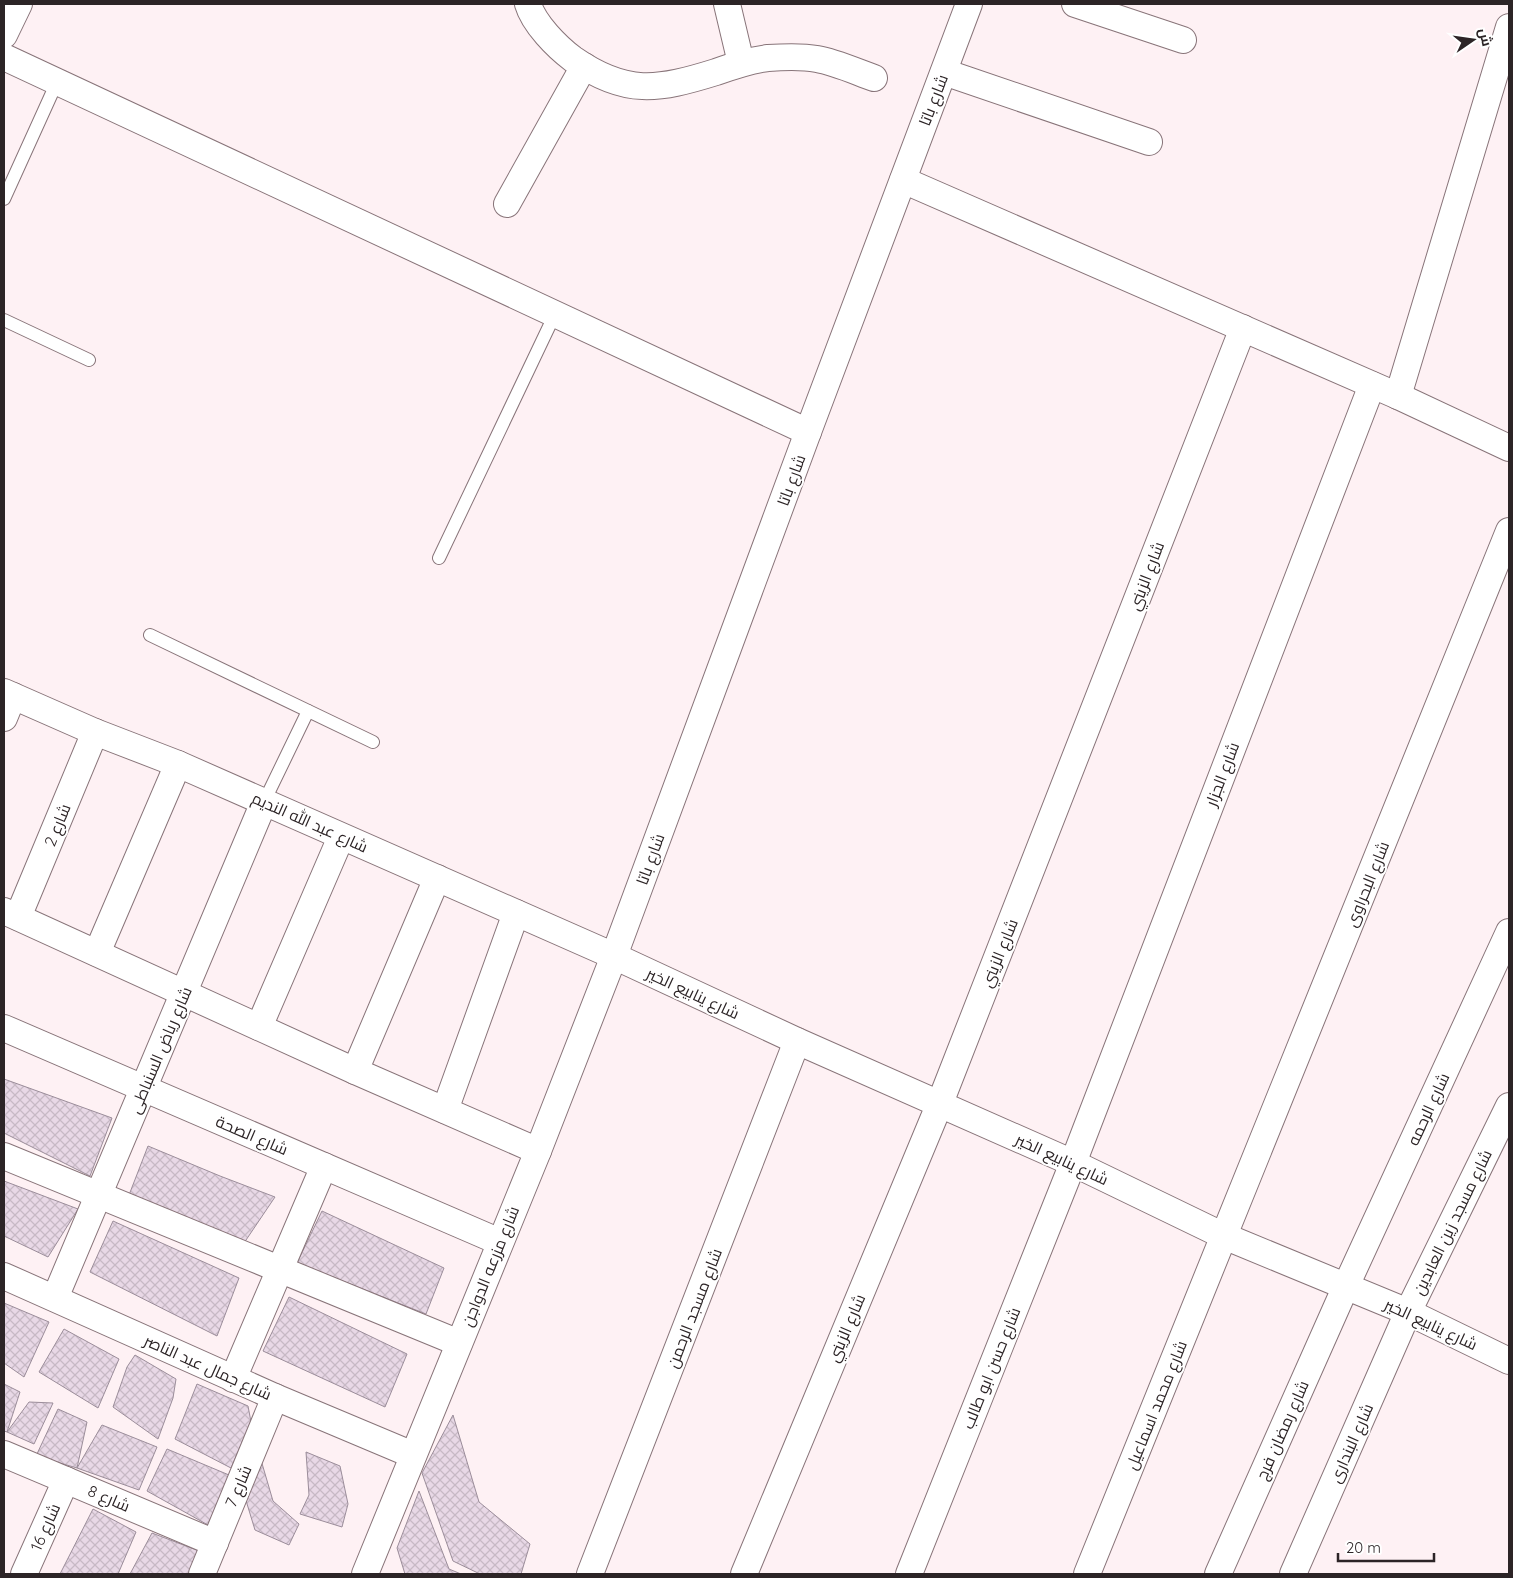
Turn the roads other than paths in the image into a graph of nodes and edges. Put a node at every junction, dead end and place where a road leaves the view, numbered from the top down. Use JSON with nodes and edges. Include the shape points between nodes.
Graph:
{"nodes":[{"id":1,"x":18,"y":4,"type":"edge"},
{"id":2,"x":528,"y":4,"type":"edge"},
{"id":3,"x":727,"y":4,"type":"edge"},
{"id":4,"x":969,"y":4,"type":"edge"},
{"id":5,"x":1075,"y":4,"type":"edge"},
{"id":6,"x":1509,"y":26,"type":"edge"},
{"id":7,"x":4,"y":35,"type":"edge"},
{"id":8,"x":1183,"y":40,"type":"dead end"},
{"id":9,"x":4,"y":57,"type":"edge"},
{"id":10,"x":741,"y":63,"type":"junction"},
{"id":11,"x":584,"y":66,"type":"junction"},
{"id":12,"x":944,"y":72,"type":"junction"},
{"id":13,"x":874,"y":78,"type":"dead end"},
{"id":14,"x":57,"y":82,"type":"junction"},
{"id":15,"x":1149,"y":142,"type":"dead end"},
{"id":16,"x":903,"y":180,"type":"junction"},
{"id":17,"x":4,"y":200,"type":"edge"},
{"id":18,"x":507,"y":204,"type":"dead end"},
{"id":19,"x":555,"y":314,"type":"junction"},
{"id":20,"x":4,"y":320,"type":"edge"},
{"id":21,"x":1243,"y":328,"type":"junction"},
{"id":22,"x":89,"y":360,"type":"dead end"},
{"id":23,"x":1372,"y":384,"type":"junction"},
{"id":24,"x":1398,"y":396,"type":"junction"},
{"id":25,"x":808,"y":432,"type":"junction"},
{"id":26,"x":1509,"y":448,"type":"edge"},
{"id":27,"x":1509,"y":531,"type":"edge"},
{"id":28,"x":439,"y":558,"type":"dead end"},
{"id":29,"x":150,"y":635,"type":"dead end"},
{"id":30,"x":7,"y":702,"type":"edge"},
{"id":31,"x":308,"y":710,"type":"junction"},
{"id":32,"x":95,"y":732,"type":"junction"},
{"id":33,"x":373,"y":742,"type":"dead end"},
{"id":34,"x":178,"y":764,"type":"junction"},
{"id":35,"x":264,"y":802,"type":"junction"},
{"id":36,"x":342,"y":837,"type":"junction"},
{"id":37,"x":437,"y":878,"type":"junction"},
{"id":38,"x":516,"y":913,"type":"junction"},
{"id":39,"x":11,"y":914,"type":"edge"},
{"id":40,"x":1509,"y":932,"type":"edge"},
{"id":41,"x":97,"y":953,"type":"junction"},
{"id":42,"x":614,"y":956,"type":"junction"},
{"id":43,"x":185,"y":992,"type":"junction"},
{"id":44,"x":259,"y":1027,"type":"junction"},
{"id":45,"x":4,"y":1028,"type":"edge"},
{"id":46,"x":797,"y":1041,"type":"junction"},
{"id":47,"x":355,"y":1071,"type":"junction"},
{"id":48,"x":143,"y":1088,"type":"junction"},
{"id":49,"x":940,"y":1103,"type":"junction"},
{"id":50,"x":1509,"y":1106,"type":"edge"},
{"id":51,"x":445,"y":1110,"type":"junction"},
{"id":52,"x":538,"y":1151,"type":"junction"},
{"id":53,"x":4,"y":1156,"type":"edge"},
{"id":54,"x":1073,"y":1163,"type":"junction"},
{"id":55,"x":324,"y":1166,"type":"junction"},
{"id":56,"x":98,"y":1195,"type":"junction"},
{"id":57,"x":1224,"y":1236,"type":"junction"},
{"id":58,"x":500,"y":1242,"type":"junction"},
{"id":59,"x":280,"y":1269,"type":"junction"},
{"id":60,"x":4,"y":1276,"type":"edge"},
{"id":61,"x":1346,"y":1286,"type":"junction"},
{"id":62,"x":55,"y":1298,"type":"junction"},
{"id":63,"x":1408,"y":1312,"type":"junction"},
{"id":64,"x":459,"y":1343,"type":"junction"},
{"id":65,"x":1509,"y":1361,"type":"edge"},
{"id":66,"x":233,"y":1379,"type":"junction"},
{"id":67,"x":275,"y":1397,"type":"junction"},
{"id":68,"x":4,"y":1454,"type":"edge"},
{"id":69,"x":413,"y":1455,"type":"junction"},
{"id":70,"x":66,"y":1480,"type":"junction"},
{"id":71,"x":214,"y":1543,"type":"junction"},
{"id":72,"x":24,"y":1574,"type":"edge"},
{"id":73,"x":202,"y":1574,"type":"edge"},
{"id":74,"x":364,"y":1574,"type":"edge"},
{"id":75,"x":590,"y":1574,"type":"edge"},
{"id":76,"x":744,"y":1574,"type":"edge"},
{"id":77,"x":909,"y":1574,"type":"edge"},
{"id":78,"x":1087,"y":1574,"type":"edge"},
{"id":79,"x":1218,"y":1574,"type":"edge"},
{"id":80,"x":1293,"y":1574,"type":"edge"}],
"edges":[{"from":1,"to":7,"type":"street"},
{"from":2,"to":11,"type":"street","via":[[559,48]]},
{"from":3,"to":10,"type":"street"},
{"from":4,"to":12,"type":"street","name":"شارع باتا"},
{"from":5,"to":8,"type":"street"},
{"from":6,"to":24,"type":"street"},
{"from":9,"to":14,"type":"street"},
{"from":10,"to":11,"type":"street","via":[[662,86],[634,86],[608,79]]},
{"from":10,"to":13,"type":"street","via":[[767,58],[817,59]]},
{"from":11,"to":18,"type":"street"},
{"from":12,"to":15,"type":"street"},
{"from":12,"to":16,"type":"street","name":"شارع باتا"},
{"from":14,"to":17,"type":"lane"},
{"from":14,"to":19,"type":"street"},
{"from":16,"to":21,"type":"street"},
{"from":16,"to":25,"type":"street","name":"شارع باتا"},
{"from":19,"to":25,"type":"street"},
{"from":19,"to":28,"type":"lane"},
{"from":20,"to":22,"type":"lane"},
{"from":21,"to":23,"type":"street"},
{"from":21,"to":49,"type":"street","name":"شارع الزيني"},
{"from":23,"to":24,"type":"street"},
{"from":23,"to":54,"type":"street","name":"شارع الجزار"},
{"from":24,"to":26,"type":"street"},
{"from":25,"to":42,"type":"street","name":"شارع باتا"},
{"from":27,"to":57,"type":"street","name":"شارع البحراوى"},
{"from":29,"to":31,"type":"lane"},
{"from":30,"to":32,"type":"street","name":"شارع عبد الله النديم"},
{"from":31,"to":33,"type":"lane"},
{"from":31,"to":35,"type":"lane"},
{"from":32,"to":34,"type":"street","name":"شارع عبد الله النديم"},
{"from":32,"to":39,"type":"street","name":"شارع 2"},
{"from":34,"to":35,"type":"street","name":"شارع عبد الله النديم"},
{"from":34,"to":41,"type":"street"},
{"from":35,"to":36,"type":"street","name":"شارع عبد الله النديم"},
{"from":35,"to":43,"type":"street","name":"شارع رياض السنباطى"},
{"from":36,"to":37,"type":"street","name":"شارع عبد الله النديم"},
{"from":36,"to":44,"type":"street"},
{"from":37,"to":38,"type":"street","name":"شارع عبد الله النديم"},
{"from":37,"to":47,"type":"street"},
{"from":38,"to":42,"type":"street","name":"شارع عبد الله النديم"},
{"from":38,"to":51,"type":"street"},
{"from":39,"to":41,"type":"street"},
{"from":40,"to":61,"type":"street","name":"شارع الرحمه"},
{"from":41,"to":43,"type":"street"},
{"from":42,"to":46,"type":"street","name":"شارع ينابيع الخير"},
{"from":42,"to":52,"type":"street","name":"شارع مزرعه الدواجن"},
{"from":43,"to":44,"type":"street"},
{"from":43,"to":48,"type":"street","name":"شارع رياض السنباطى"},
{"from":44,"to":47,"type":"street"},
{"from":45,"to":48,"type":"street","name":"شارع الصحة"},
{"from":46,"to":49,"type":"street","name":"شارع ينابيع الخير"},
{"from":46,"to":75,"type":"street","name":"شارع مسجد الرحمن"},
{"from":47,"to":51,"type":"street"},
{"from":48,"to":55,"type":"street","name":"شارع الصحة"},
{"from":48,"to":56,"type":"street","name":"شارع رياض السنباطى"},
{"from":49,"to":54,"type":"street","name":"شارع ينابيع الخير"},
{"from":49,"to":76,"type":"street","name":"شارع الزيني"},
{"from":50,"to":63,"type":"street","name":"شارع مسجد زين العابدين"},
{"from":51,"to":52,"type":"street"},
{"from":52,"to":58,"type":"street","name":"شارع مزرعه الدواجن"},
{"from":53,"to":56,"type":"street"},
{"from":54,"to":57,"type":"street","name":"شارع ينابيع الخير"},
{"from":54,"to":77,"type":"street","name":"شارع حسن ابو طالب"},
{"from":55,"to":58,"type":"street","name":"شارع الصحة"},
{"from":55,"to":59,"type":"street"},
{"from":56,"to":59,"type":"street"},
{"from":56,"to":62,"type":"street","name":"شارع رياض السنباطى"},
{"from":57,"to":61,"type":"street","name":"شارع ينابيع الخير"},
{"from":57,"to":78,"type":"street","name":"شارع محمد اسماعيل"},
{"from":58,"to":64,"type":"street","name":"شارع مزرعه الدواجن"},
{"from":59,"to":64,"type":"street"},
{"from":59,"to":66,"type":"street"},
{"from":60,"to":62,"type":"street","name":"شارع جمال عبد الناصر"},
{"from":61,"to":63,"type":"street","name":"شارع ينابيع الخير"},
{"from":61,"to":79,"type":"street","name":"شارع رمضان فرج"},
{"from":62,"to":66,"type":"street","name":"شارع جمال عبد الناصر"},
{"from":63,"to":65,"type":"street","name":"شارع ينابيع الخير"},
{"from":63,"to":80,"type":"street","name":"شارع البندارى"},
{"from":64,"to":69,"type":"street","name":"شارع مزرعه الدواجن"},
{"from":66,"to":67,"type":"street","name":"شارع جمال عبد الناصر"},
{"from":67,"to":69,"type":"street","name":"شارع جمال عبد الناصر"},
{"from":67,"to":71,"type":"street","name":"شارع 7"},
{"from":68,"to":70,"type":"street","name":"شارع 8"},
{"from":69,"to":74,"type":"street","name":"شارع مزرعه الدواجن"},
{"from":70,"to":71,"type":"street","name":"شارع 8"},
{"from":70,"to":72,"type":"street","name":"شارع 16"},
{"from":71,"to":73,"type":"street","name":"شارع 7"}]}
